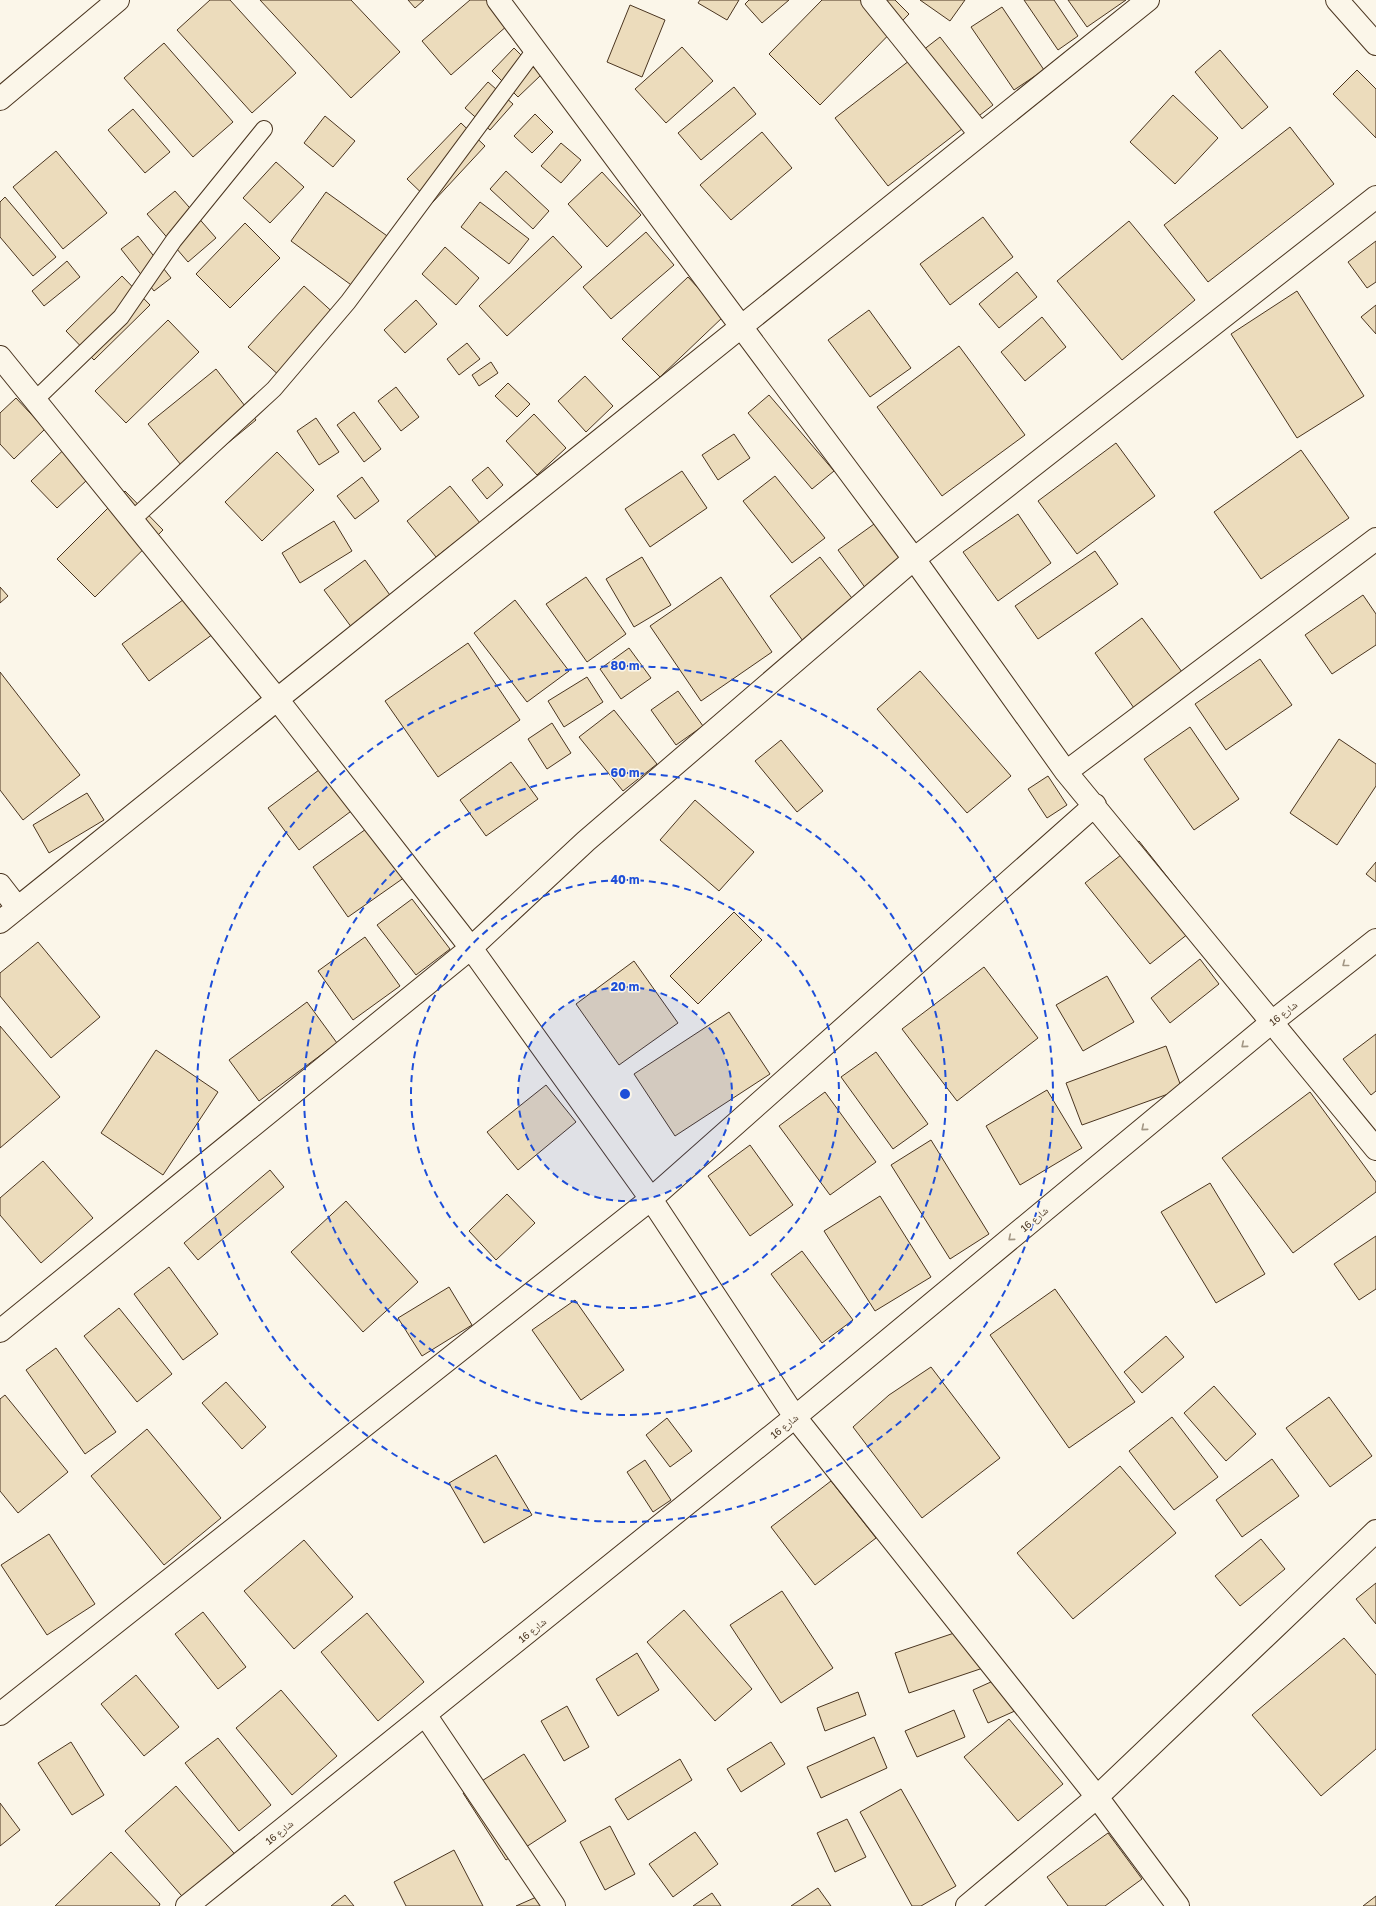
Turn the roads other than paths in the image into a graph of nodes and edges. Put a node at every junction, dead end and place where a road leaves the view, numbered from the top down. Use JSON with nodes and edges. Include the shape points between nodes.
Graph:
{"nodes":[{"id":1,"x":118,"y":0,"type":"edge"},
{"id":2,"x":498,"y":0,"type":"edge"},
{"id":3,"x":872,"y":0,"type":"edge"},
{"id":4,"x":1148,"y":0,"type":"edge"},
{"id":5,"x":1337,"y":0,"type":"edge"},
{"id":6,"x":1376,"y":44,"type":"edge"},
{"id":7,"x":535,"y":50,"type":"junction"},
{"id":8,"x":0,"y":99,"type":"edge"},
{"id":9,"x":264,"y":129,"type":"dead end"},
{"id":10,"x":980,"y":134,"type":"junction"},
{"id":11,"x":1376,"y":197,"type":"edge"},
{"id":12,"x":742,"y":325,"type":"junction"},
{"id":13,"x":0,"y":357,"type":"edge"},
{"id":14,"x":35,"y":400,"type":"junction"},
{"id":15,"x":132,"y":520,"type":"junction"},
{"id":16,"x":1376,"y":539,"type":"edge"},
{"id":17,"x":914,"y":559,"type":"junction"},
{"id":18,"x":277,"y":699,"type":"junction"},
{"id":19,"x":1066,"y":772,"type":"junction"},
{"id":20,"x":1095,"y":805,"type":"junction"},
{"id":21,"x":0,"y":885,"type":"edge"},
{"id":22,"x":18,"y":907,"type":"junction"},
{"id":23,"x":0,"y":922,"type":"edge"},
{"id":24,"x":1376,"y":940,"type":"edge"},
{"id":25,"x":471,"y":948,"type":"junction"},
{"id":26,"x":1272,"y":1022,"type":"junction"},
{"id":27,"x":1376,"y":1149,"type":"edge"},
{"id":28,"x":651,"y":1199,"type":"junction"},
{"id":29,"x":0,"y":1331,"type":"edge"},
{"id":30,"x":795,"y":1417,"type":"junction"},
{"id":31,"x":1376,"y":1531,"type":"edge"},
{"id":32,"x":0,"y":1714,"type":"edge"},
{"id":33,"x":426,"y":1716,"type":"junction"},
{"id":34,"x":1098,"y":1797,"type":"junction"},
{"id":35,"x":187,"y":1906,"type":"edge"},
{"id":36,"x":554,"y":1906,"type":"edge"},
{"id":37,"x":967,"y":1906,"type":"edge"},
{"id":38,"x":1178,"y":1906,"type":"edge"}],
"edges":[{"from":1,"to":8,"type":"street"},
{"from":2,"to":7,"type":"street"},
{"from":3,"to":10,"type":"street"},
{"from":4,"to":10,"type":"street"},
{"from":5,"to":6,"type":"street"},
{"from":7,"to":12,"type":"street"},
{"from":7,"to":15,"type":"lane","via":[[348,302],[274,389]]},
{"from":9,"to":14,"type":"lane","via":[[174,240],[121,317]]},
{"from":10,"to":12,"type":"street"},
{"from":11,"to":17,"type":"street"},
{"from":12,"to":17,"type":"street"},
{"from":12,"to":18,"type":"street"},
{"from":13,"to":14,"type":"street"},
{"from":14,"to":15,"type":"street"},
{"from":15,"to":18,"type":"street"},
{"from":16,"to":19,"type":"street"},
{"from":17,"to":19,"type":"street"},
{"from":17,"to":25,"type":"street","via":[[586,841]]},
{"from":18,"to":22,"type":"street"},
{"from":18,"to":25,"type":"street"},
{"from":19,"to":20,"type":"street"},
{"from":20,"to":26,"type":"street"},
{"from":20,"to":28,"type":"street"},
{"from":21,"to":22,"type":"street"},
{"from":22,"to":23,"type":"street"},
{"from":24,"to":26,"type":"street","name":"شارع 16","one_way":true},
{"from":25,"to":28,"type":"street"},
{"from":25,"to":29,"type":"street"},
{"from":26,"to":27,"type":"street"},
{"from":26,"to":30,"type":"street","name":"شارع 16","one_way":true},
{"from":28,"to":30,"type":"street"},
{"from":28,"to":32,"type":"street"},
{"from":30,"to":33,"type":"street","name":"شارع 16"},
{"from":30,"to":34,"type":"street"},
{"from":31,"to":34,"type":"street"},
{"from":33,"to":35,"type":"street","name":"شارع 16"},
{"from":33,"to":36,"type":"street"},
{"from":34,"to":37,"type":"street"},
{"from":34,"to":38,"type":"street"}]}
